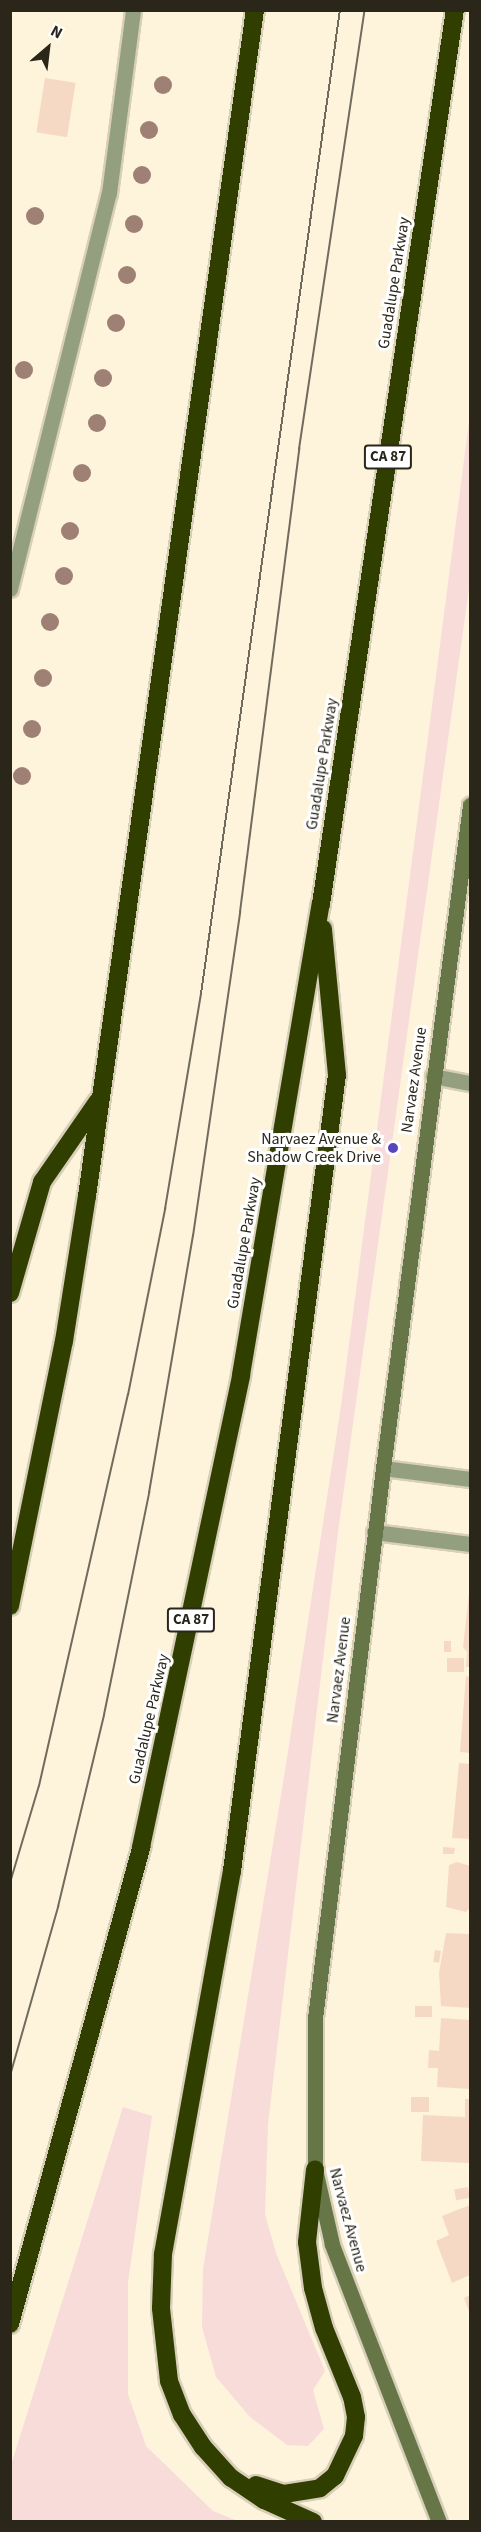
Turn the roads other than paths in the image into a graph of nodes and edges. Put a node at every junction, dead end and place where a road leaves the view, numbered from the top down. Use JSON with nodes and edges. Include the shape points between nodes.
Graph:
{"nodes":[{"id":1,"x":133,"y":10,"type":"edge"},
{"id":2,"x":255,"y":10,"type":"edge"},
{"id":3,"x":455,"y":10,"type":"edge"},
{"id":4,"x":10,"y":589,"type":"edge"},
{"id":5,"x":471,"y":805,"type":"edge"},
{"id":6,"x":321,"y":904,"type":"junction"},
{"id":7,"x":433,"y":1076,"type":"junction"},
{"id":8,"x":471,"y":1083,"type":"edge"},
{"id":9,"x":101,"y":1097,"type":"junction"},
{"id":10,"x":10,"y":1293,"type":"edge"},
{"id":11,"x":383,"y":1468,"type":"junction"},
{"id":12,"x":471,"y":1479,"type":"edge"},
{"id":13,"x":374,"y":1532,"type":"junction"},
{"id":14,"x":471,"y":1544,"type":"edge"},
{"id":15,"x":10,"y":1606,"type":"edge"},
{"id":16,"x":315,"y":2169,"type":"junction"},
{"id":17,"x":10,"y":2324,"type":"edge"},
{"id":18,"x":203,"y":2447,"type":"junction"},
{"id":19,"x":313,"y":2522,"type":"edge"},
{"id":20,"x":439,"y":2522,"type":"edge"}],
"edges":[{"from":1,"to":4,"type":"street","via":[[109,193]]},
{"from":2,"to":9,"type":"highway"},
{"from":3,"to":6,"type":"highway","name":"Guadalupe Parkway","number":"CA 87"},
{"from":5,"to":7,"type":"main road","name":"Narvaez Avenue"},
{"from":6,"to":17,"type":"highway","name":"Guadalupe Parkway","number":"CA 87","via":[[241,1375],[180,1673],[101,2004]]},
{"from":6,"to":18,"type":"highway","via":[[337,1075],[234,1859],[163,2254],[162,2327],[169,2381],[182,2415]]},
{"from":7,"to":8,"type":"street"},
{"from":7,"to":11,"type":"main road","name":"Narvaez Avenue"},
{"from":9,"to":10,"type":"highway","via":[[42,1182]]},
{"from":9,"to":15,"type":"highway","via":[[64,1341]]},
{"from":11,"to":12,"type":"street"},
{"from":11,"to":13,"type":"main road","name":"Narvaez Avenue"},
{"from":13,"to":14,"type":"street"},
{"from":13,"to":16,"type":"main road","name":"Narvaez Avenue","via":[[315,2018]]},
{"from":16,"to":18,"type":"highway","via":[[307,2242],[324,2328],[356,2417],[346,2457],[335,2476],[320,2488],[284,2494],[244,2479]]},
{"from":16,"to":20,"type":"main road","name":"Narvaez Avenue","via":[[332,2244]]},
{"from":18,"to":19,"type":"highway","via":[[231,2478],[264,2500]]}]}
